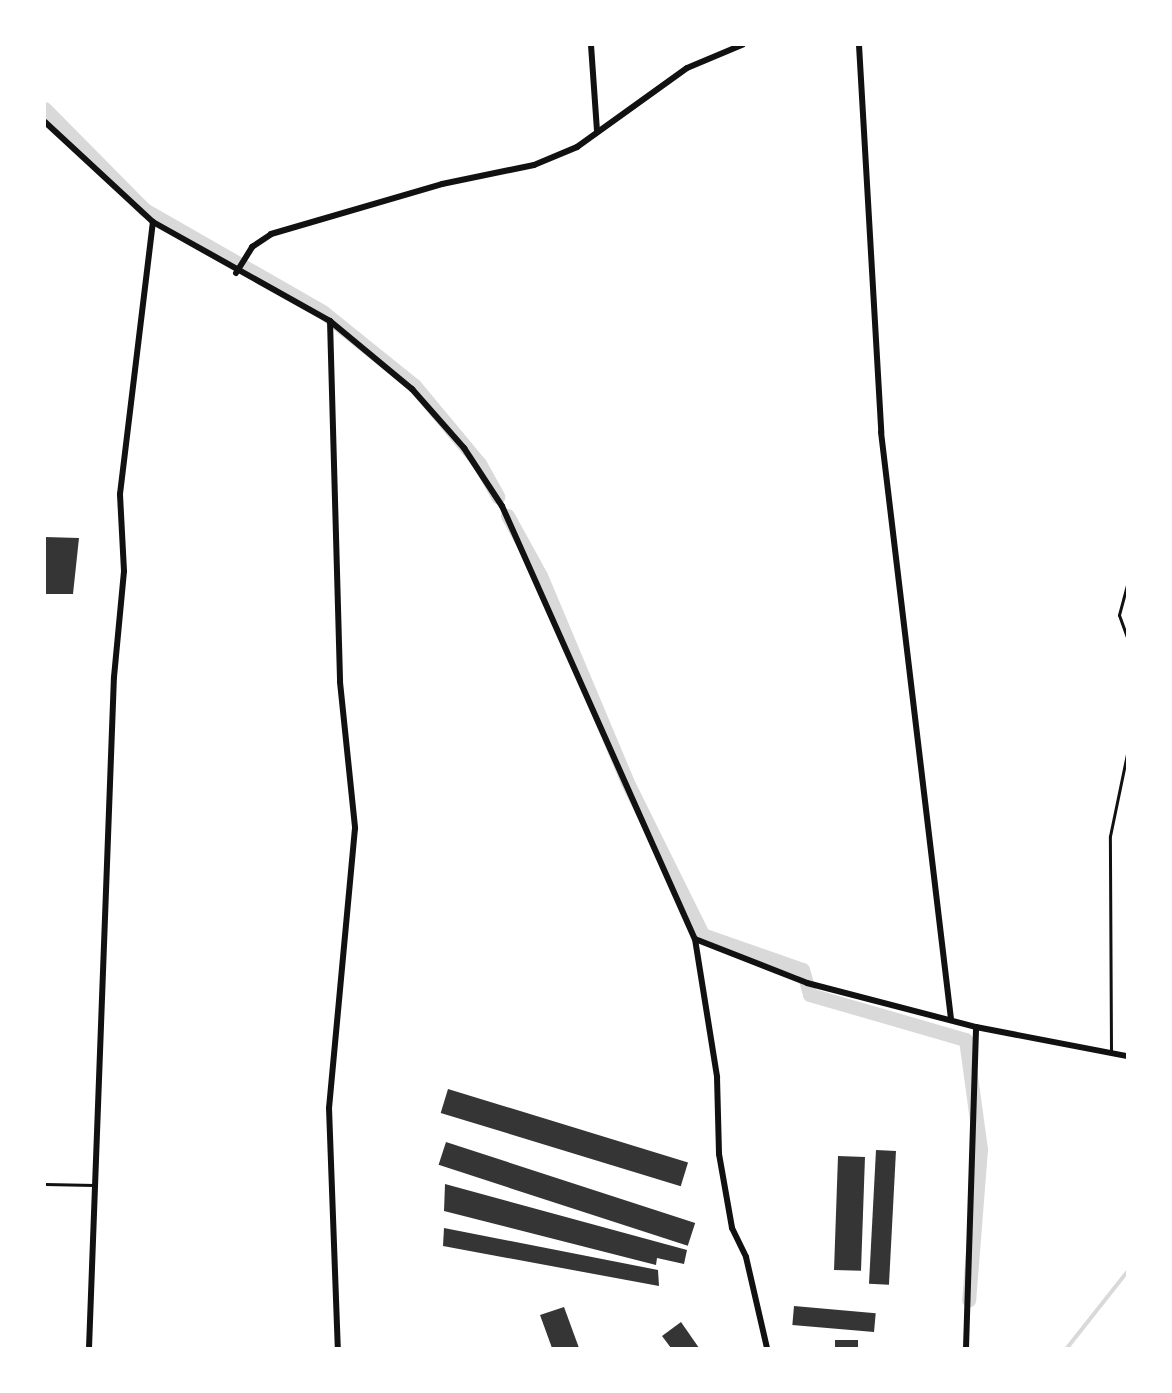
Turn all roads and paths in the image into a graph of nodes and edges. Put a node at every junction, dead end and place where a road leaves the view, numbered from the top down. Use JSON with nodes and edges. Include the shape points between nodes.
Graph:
{"nodes":[{"id":1,"x":591,"y":45,"type":"edge"},
{"id":2,"x":742,"y":45,"type":"edge"},
{"id":3,"x":859,"y":45,"type":"edge"},
{"id":4,"x":1127,"y":104,"type":"edge"},
{"id":5,"x":45,"y":122,"type":"edge"},
{"id":6,"x":597,"y":131,"type":"junction"},
{"id":7,"x":1127,"y":204,"type":"edge"},
{"id":8,"x":153,"y":222,"type":"junction"},
{"id":9,"x":236,"y":273,"type":"junction"},
{"id":10,"x":330,"y":321,"type":"junction"},
{"id":11,"x":1127,"y":585,"type":"edge"},
{"id":12,"x":1127,"y":637,"type":"edge"},
{"id":13,"x":1127,"y":754,"type":"edge"},
{"id":14,"x":695,"y":939,"type":"junction"},
{"id":15,"x":951,"y":1019,"type":"junction"},
{"id":16,"x":976,"y":1027,"type":"junction"},
{"id":17,"x":1111,"y":1051,"type":"junction"},
{"id":18,"x":1127,"y":1056,"type":"edge"},
{"id":19,"x":45,"y":1184,"type":"edge"},
{"id":20,"x":94,"y":1185,"type":"junction"},
{"id":21,"x":89,"y":1348,"type":"edge"},
{"id":22,"x":338,"y":1348,"type":"edge"},
{"id":23,"x":767,"y":1348,"type":"edge"},
{"id":24,"x":966,"y":1348,"type":"edge"}],
"edges":[{"from":1,"to":6,"type":"street"},
{"from":2,"to":6,"type":"street","via":[[687,68]]},
{"from":3,"to":15,"type":"street","via":[[881,432]]},
{"from":4,"to":7,"type":"lane"},
{"from":5,"to":8,"type":"street"},
{"from":6,"to":9,"type":"street","via":[[577,147],[534,165],[442,184],[271,234],[252,247]]},
{"from":8,"to":9,"type":"street"},
{"from":8,"to":20,"type":"street","via":[[120,494],[124,571],[114,688]]},
{"from":9,"to":10,"type":"street"},
{"from":10,"to":14,"type":"street","via":[[412,388],[464,448],[502,506]]},
{"from":10,"to":22,"type":"street","via":[[340,682],[355,828],[329,1108]]},
{"from":11,"to":12,"type":"lane","via":[[1119,615]]},
{"from":13,"to":17,"type":"lane","via":[[1110,836]]},
{"from":14,"to":15,"type":"street","via":[[807,983]]},
{"from":14,"to":23,"type":"street","via":[[717,1077],[719,1154],[732,1228],[746,1257]]},
{"from":15,"to":16,"type":"street"},
{"from":16,"to":17,"type":"street"},
{"from":16,"to":24,"type":"street"},
{"from":17,"to":18,"type":"street"},
{"from":19,"to":20,"type":"lane"},
{"from":20,"to":21,"type":"street"}]}
